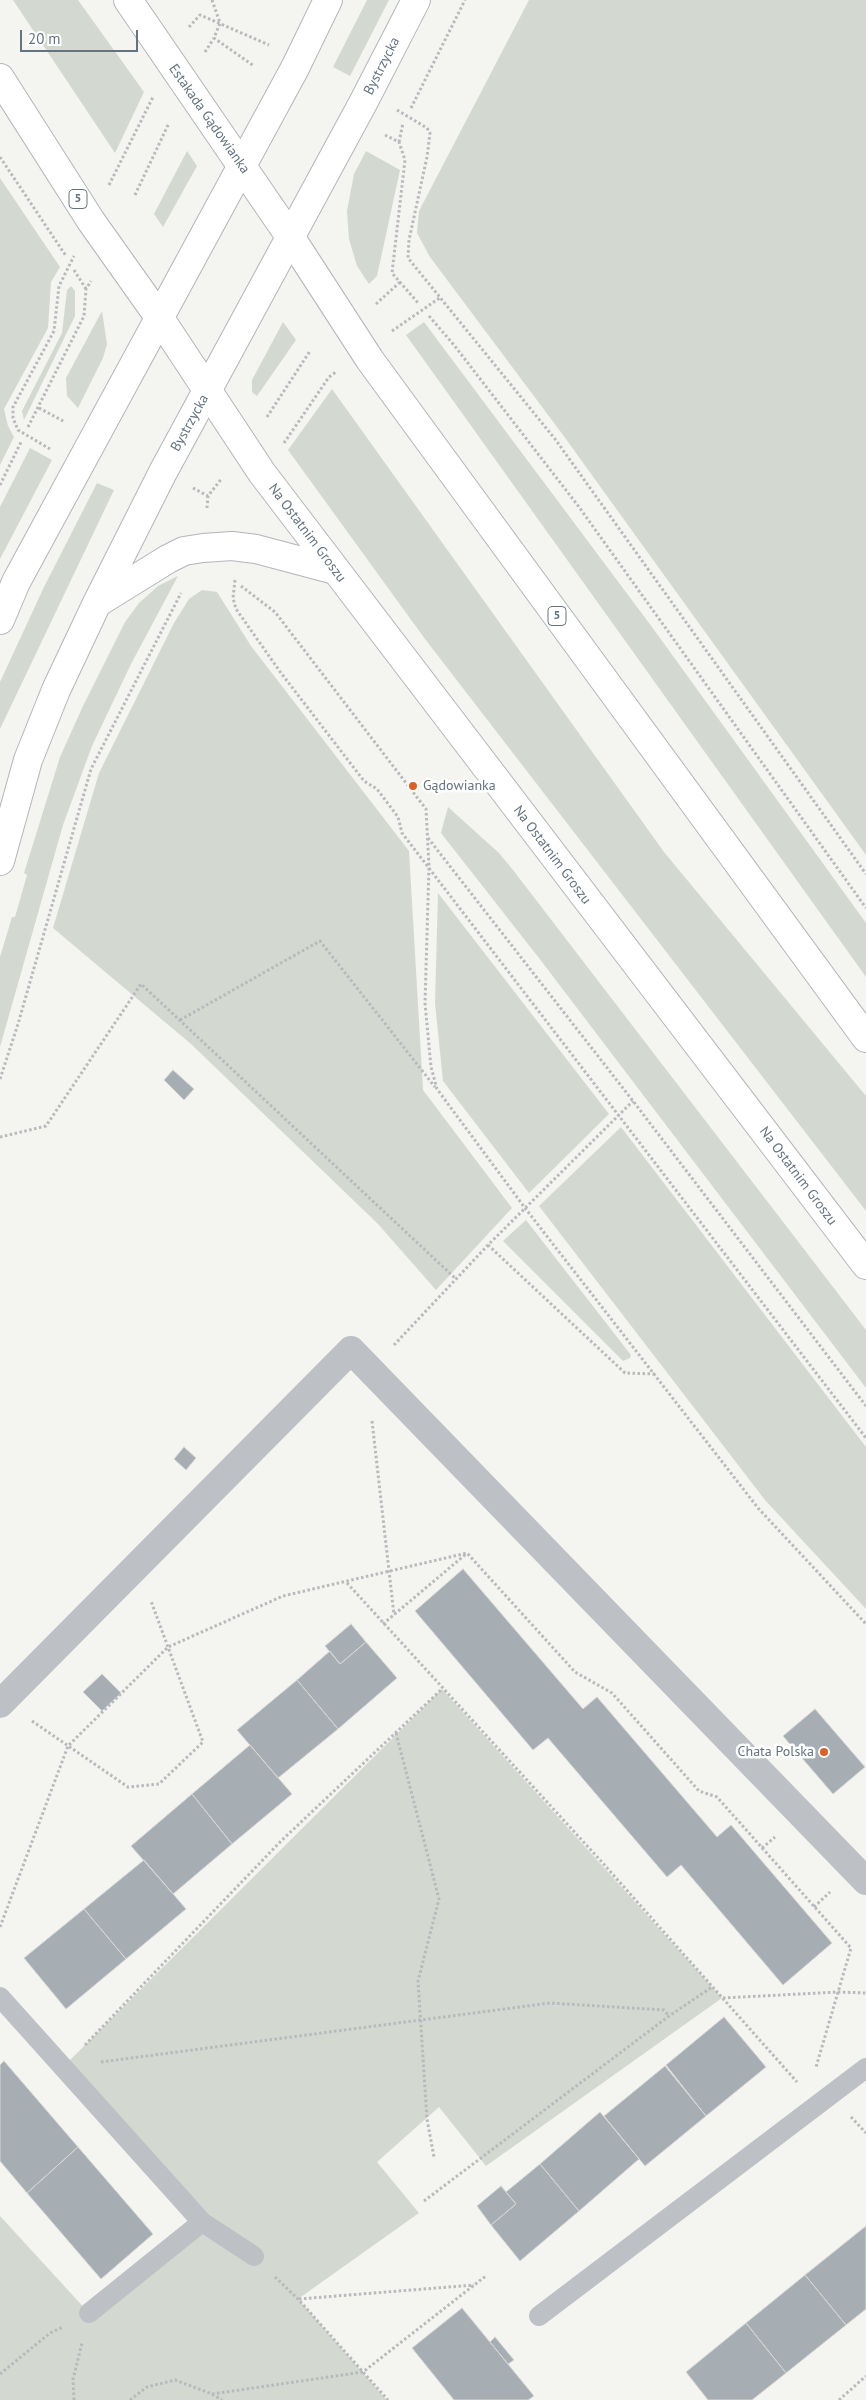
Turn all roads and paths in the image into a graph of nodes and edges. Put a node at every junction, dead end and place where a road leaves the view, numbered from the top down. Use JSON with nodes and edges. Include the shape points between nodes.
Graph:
{"nodes":[{"id":1,"x":128,"y":0,"type":"edge"},
{"id":2,"x":212,"y":0,"type":"edge"},
{"id":3,"x":328,"y":0,"type":"edge"},
{"id":4,"x":416,"y":0,"type":"edge"},
{"id":5,"x":466,"y":0,"type":"edge"},
{"id":6,"x":220,"y":23,"type":"junction"},
{"id":7,"x":186,"y":31,"type":"dead end"},
{"id":8,"x":214,"y":38,"type":"junction"},
{"id":9,"x":266,"y":43,"type":"dead end"},
{"id":10,"x":203,"y":54,"type":"dead end"},
{"id":11,"x":254,"y":66,"type":"dead end"},
{"id":12,"x":0,"y":78,"type":"edge"},
{"id":13,"x":153,"y":96,"type":"dead end"},
{"id":14,"x":411,"y":108,"type":"dead end"},
{"id":15,"x":407,"y":116,"type":"dead end"},
{"id":16,"x":170,"y":120,"type":"dead end"},
{"id":17,"x":403,"y":123,"type":"dead end"},
{"id":18,"x":382,"y":133,"type":"dead end"},
{"id":19,"x":399,"y":142,"type":"junction"},
{"id":20,"x":0,"y":157,"type":"edge"},
{"id":21,"x":242,"y":165,"type":"junction"},
{"id":22,"x":118,"y":166,"type":"dead end"},
{"id":23,"x":135,"y":195,"type":"dead end"},
{"id":24,"x":291,"y":238,"type":"junction"},
{"id":25,"x":76,"y":253,"type":"dead end"},
{"id":26,"x":66,"y":256,"type":"dead end"},
{"id":27,"x":74,"y":270,"type":"dead end"},
{"id":28,"x":92,"y":278,"type":"dead end"},
{"id":29,"x":400,"y":282,"type":"junction"},
{"id":30,"x":86,"y":289,"type":"junction"},
{"id":31,"x":441,"y":297,"type":"junction"},
{"id":32,"x":376,"y":304,"type":"dead end"},
{"id":33,"x":419,"y":304,"type":"dead end"},
{"id":34,"x":429,"y":316,"type":"dead end"},
{"id":35,"x":159,"y":317,"type":"junction"},
{"id":36,"x":394,"y":330,"type":"dead end"},
{"id":37,"x":310,"y":351,"type":"dead end"},
{"id":38,"x":329,"y":377,"type":"dead end"},
{"id":39,"x":208,"y":389,"type":"junction"},
{"id":40,"x":39,"y":408,"type":"junction"},
{"id":41,"x":264,"y":422,"type":"dead end"},
{"id":42,"x":74,"y":426,"type":"dead end"},
{"id":43,"x":28,"y":427,"type":"dead end"},
{"id":44,"x":21,"y":442,"type":"dead end"},
{"id":45,"x":280,"y":448,"type":"dead end"},
{"id":46,"x":51,"y":449,"type":"dead end"},
{"id":47,"x":222,"y":478,"type":"dead end"},
{"id":48,"x":0,"y":485,"type":"edge"},
{"id":49,"x":192,"y":488,"type":"dead end"},
{"id":50,"x":208,"y":496,"type":"junction"},
{"id":51,"x":207,"y":508,"type":"dead end"},
{"id":52,"x":335,"y":570,"type":"junction"},
{"id":53,"x":234,"y":585,"type":"dead end"},
{"id":54,"x":241,"y":586,"type":"dead end"},
{"id":55,"x":184,"y":589,"type":"dead end"},
{"id":56,"x":97,"y":603,"type":"junction"},
{"id":57,"x":0,"y":620,"type":"edge"},
{"id":58,"x":428,"y":838,"type":"junction"},
{"id":59,"x":0,"y":861,"type":"edge"},
{"id":60,"x":429,"y":866,"type":"junction"},
{"id":61,"x":866,"y":874,"type":"edge"},
{"id":62,"x":866,"y":908,"type":"edge"},
{"id":63,"x":180,"y":1020,"type":"junction"},
{"id":64,"x":866,"y":1038,"type":"edge"},
{"id":65,"x":0,"y":1079,"type":"edge"},
{"id":66,"x":437,"y":1088,"type":"junction"},
{"id":67,"x":633,"y":1101,"type":"junction"},
{"id":68,"x":620,"y":1116,"type":"junction"},
{"id":69,"x":0,"y":1137,"type":"edge"},
{"id":70,"x":525,"y":1208,"type":"junction"},
{"id":71,"x":488,"y":1245,"type":"junction"},
{"id":72,"x":866,"y":1265,"type":"edge"},
{"id":73,"x":456,"y":1279,"type":"junction"},
{"id":74,"x":371,"y":1369,"type":"junction"},
{"id":75,"x":656,"y":1374,"type":"junction"},
{"id":76,"x":866,"y":1406,"type":"edge"},
{"id":77,"x":866,"y":1438,"type":"edge"},
{"id":78,"x":467,"y":1553,"type":"junction"},
{"id":79,"x":139,"y":1566,"type":"junction"},
{"id":80,"x":390,"y":1571,"type":"junction"},
{"id":81,"x":347,"y":1583,"type":"junction"},
{"id":82,"x":394,"y":1615,"type":"junction"},
{"id":83,"x":383,"y":1624,"type":"junction"},
{"id":84,"x":866,"y":1624,"type":"edge"},
{"id":85,"x":168,"y":1647,"type":"junction"},
{"id":86,"x":442,"y":1689,"type":"junction"},
{"id":87,"x":2,"y":1702,"type":"edge"},
{"id":88,"x":396,"y":1732,"type":"junction"},
{"id":89,"x":68,"y":1746,"type":"junction"},
{"id":90,"x":866,"y":1881,"type":"edge"},
{"id":91,"x":0,"y":1927,"type":"edge"},
{"id":92,"x":712,"y":1986,"type":"junction"},
{"id":93,"x":838,"y":1992,"type":"junction"},
{"id":94,"x":866,"y":1993,"type":"edge"},
{"id":95,"x":0,"y":1997,"type":"edge"},
{"id":96,"x":722,"y":1998,"type":"junction"},
{"id":97,"x":669,"y":2016,"type":"junction"},
{"id":98,"x":421,"y":2022,"type":"junction"},
{"id":99,"x":63,"y":2068,"type":"junction"},
{"id":100,"x":866,"y":2068,"type":"edge"},
{"id":101,"x":812,"y":2099,"type":"junction"},
{"id":102,"x":434,"y":2157,"type":"dead end"},
{"id":103,"x":424,"y":2201,"type":"dead end"},
{"id":104,"x":202,"y":2222,"type":"junction"},
{"id":105,"x":254,"y":2256,"type":"joint"},
{"id":106,"x":486,"y":2275,"type":"dead end"},
{"id":107,"x":474,"y":2285,"type":"junction"},
{"id":108,"x":298,"y":2299,"type":"junction"},
{"id":109,"x":89,"y":2314,"type":"junction"},
{"id":110,"x":540,"y":2316,"type":"dead end"},
{"id":111,"x":363,"y":2372,"type":"junction"},
{"id":112,"x":0,"y":2374,"type":"edge"},
{"id":113,"x":866,"y":2376,"type":"edge"},
{"id":114,"x":212,"y":2394,"type":"junction"},
{"id":115,"x":74,"y":2400,"type":"edge"},
{"id":116,"x":130,"y":2400,"type":"edge"},
{"id":117,"x":222,"y":2400,"type":"edge"},
{"id":118,"x":388,"y":2400,"type":"edge"},
{"id":119,"x":839,"y":2400,"type":"edge"}],
"edges":[{"from":1,"to":21,"type":"main road","name":"Estakada Gądowianka","number":"5"},
{"from":2,"to":6,"type":"path"},
{"from":3,"to":21,"type":"main road"},
{"from":4,"to":24,"type":"main road","name":"Bystrzycka"},
{"from":5,"to":14,"type":"path"},
{"from":6,"to":7,"type":"path","via":[[200,15]]},
{"from":6,"to":8,"type":"path"},
{"from":6,"to":9,"type":"path"},
{"from":8,"to":10,"type":"path"},
{"from":8,"to":11,"type":"path"},
{"from":12,"to":35,"type":"main road","number":"5","via":[[91,221]]},
{"from":13,"to":22,"type":"path"},
{"from":15,"to":31,"type":"path","via":[[430,133],[408,258]]},
{"from":16,"to":23,"type":"path"},
{"from":17,"to":19,"type":"path"},
{"from":18,"to":19,"type":"path"},
{"from":19,"to":29,"type":"path","via":[[405,160],[392,272]]},
{"from":20,"to":26,"type":"path"},
{"from":21,"to":24,"type":"main road","name":"Estakada Gądowianka","number":"5"},
{"from":21,"to":35,"type":"main road"},
{"from":24,"to":39,"type":"main road","name":"Bystrzycka"},
{"from":24,"to":64,"type":"main road","number":"5","via":[[378,371]]},
{"from":25,"to":46,"type":"path","via":[[59,286],[54,330],[13,406],[18,430]]},
{"from":27,"to":30,"type":"path"},
{"from":28,"to":30,"type":"path"},
{"from":29,"to":32,"type":"path"},
{"from":29,"to":33,"type":"path"},
{"from":30,"to":40,"type":"path","via":[[84,316]]},
{"from":31,"to":36,"type":"path"},
{"from":31,"to":61,"type":"path","via":[[556,439]]},
{"from":34,"to":62,"type":"path","via":[[579,506]]},
{"from":35,"to":39,"type":"main road","name":"Na Ostatnim Groszu","number":"5"},
{"from":35,"to":57,"type":"main road","via":[[16,582]]},
{"from":37,"to":41,"type":"path"},
{"from":38,"to":45,"type":"path"},
{"from":39,"to":52,"type":"main road","name":"Na Ostatnim Groszu","number":"5","via":[[262,474]]},
{"from":39,"to":56,"type":"main road","name":"Bystrzycka"},
{"from":40,"to":42,"type":"path"},
{"from":40,"to":43,"type":"path"},
{"from":44,"to":48,"type":"path"},
{"from":47,"to":50,"type":"path"},
{"from":49,"to":50,"type":"path"},
{"from":50,"to":51,"type":"path"},
{"from":52,"to":56,"type":"main road","via":[[256,549],[232,546],[203,548],[184,551],[168,559]]},
{"from":52,"to":72,"type":"main road","name":"Na Ostatnim Groszu","number":"5"},
{"from":53,"to":60,"type":"path","via":[[236,609],[364,781],[377,789],[393,810],[402,833]]},
{"from":54,"to":58,"type":"path","via":[[275,612],[426,809]]},
{"from":55,"to":65,"type":"path","via":[[91,769]]},
{"from":56,"to":59,"type":"main road","name":"Bystrzycka","via":[[56,690],[28,760]]},
{"from":58,"to":60,"type":"path"},
{"from":58,"to":67,"type":"path"},
{"from":60,"to":66,"type":"path","via":[[425,1003],[431,1067]]},
{"from":60,"to":68,"type":"path"},
{"from":63,"to":66,"type":"path","via":[[320,941]]},
{"from":63,"to":69,"type":"path","via":[[141,984],[46,1126]]},
{"from":63,"to":73,"type":"path"},
{"from":66,"to":70,"type":"path"},
{"from":67,"to":68,"type":"path"},
{"from":67,"to":76,"type":"path"},
{"from":68,"to":70,"type":"path"},
{"from":68,"to":77,"type":"path"},
{"from":70,"to":71,"type":"path"},
{"from":70,"to":75,"type":"path"},
{"from":71,"to":73,"type":"path"},
{"from":71,"to":75,"type":"path","via":[[625,1373]]},
{"from":73,"to":74,"type":"path"},
{"from":74,"to":79,"type":"street","via":[[351,1350]]},
{"from":74,"to":80,"type":"path","via":[[371,1412]]},
{"from":74,"to":90,"type":"street"},
{"from":75,"to":84,"type":"path","via":[[758,1508]]},
{"from":78,"to":80,"type":"path"},
{"from":78,"to":82,"type":"path"},
{"from":78,"to":93,"type":"path","via":[[575,1672],[612,1693],[698,1791],[717,1797],[851,1948]]},
{"from":79,"to":85,"type":"path"},
{"from":79,"to":87,"type":"street"},
{"from":80,"to":81,"type":"path"},
{"from":80,"to":82,"type":"path"},
{"from":81,"to":83,"type":"path"},
{"from":81,"to":85,"type":"path","via":[[283,1596]]},
{"from":82,"to":83,"type":"path"},
{"from":83,"to":86,"type":"path"},
{"from":85,"to":89,"type":"path"},
{"from":85,"to":89,"type":"path","via":[[203,1742],[160,1784],[128,1787]]},
{"from":86,"to":88,"type":"path"},
{"from":86,"to":92,"type":"path"},
{"from":87,"to":89,"type":"path"},
{"from":88,"to":98,"type":"path","via":[[439,1899],[418,1982]]},
{"from":88,"to":99,"type":"path","via":[[281,1841]]},
{"from":89,"to":91,"type":"path"},
{"from":92,"to":96,"type":"path"},
{"from":92,"to":97,"type":"path"},
{"from":93,"to":94,"type":"path"},
{"from":93,"to":96,"type":"path"},
{"from":93,"to":101,"type":"path"},
{"from":95,"to":99,"type":"lane"},
{"from":96,"to":101,"type":"path"},
{"from":97,"to":98,"type":"path","via":[[664,2010],[550,2003]]},
{"from":97,"to":103,"type":"path"},
{"from":98,"to":99,"type":"path"},
{"from":98,"to":102,"type":"path","via":[[427,2119]]},
{"from":99,"to":104,"type":"lane"},
{"from":100,"to":101,"type":"lane"},
{"from":101,"to":110,"type":"lane"},
{"from":104,"to":105,"type":"lane"},
{"from":104,"to":109,"type":"lane"},
{"from":105,"to":108,"type":"path"},
{"from":106,"to":107,"type":"path"},
{"from":107,"to":108,"type":"path"},
{"from":107,"to":111,"type":"path"},
{"from":108,"to":111,"type":"path"},
{"from":109,"to":112,"type":"path","via":[[50,2333]]},
{"from":109,"to":115,"type":"path","via":[[73,2379]]},
{"from":111,"to":114,"type":"path"},
{"from":111,"to":118,"type":"path"},
{"from":113,"to":119,"type":"path"},
{"from":114,"to":116,"type":"path","via":[[175,2380],[147,2387]]},
{"from":114,"to":117,"type":"path"}]}
